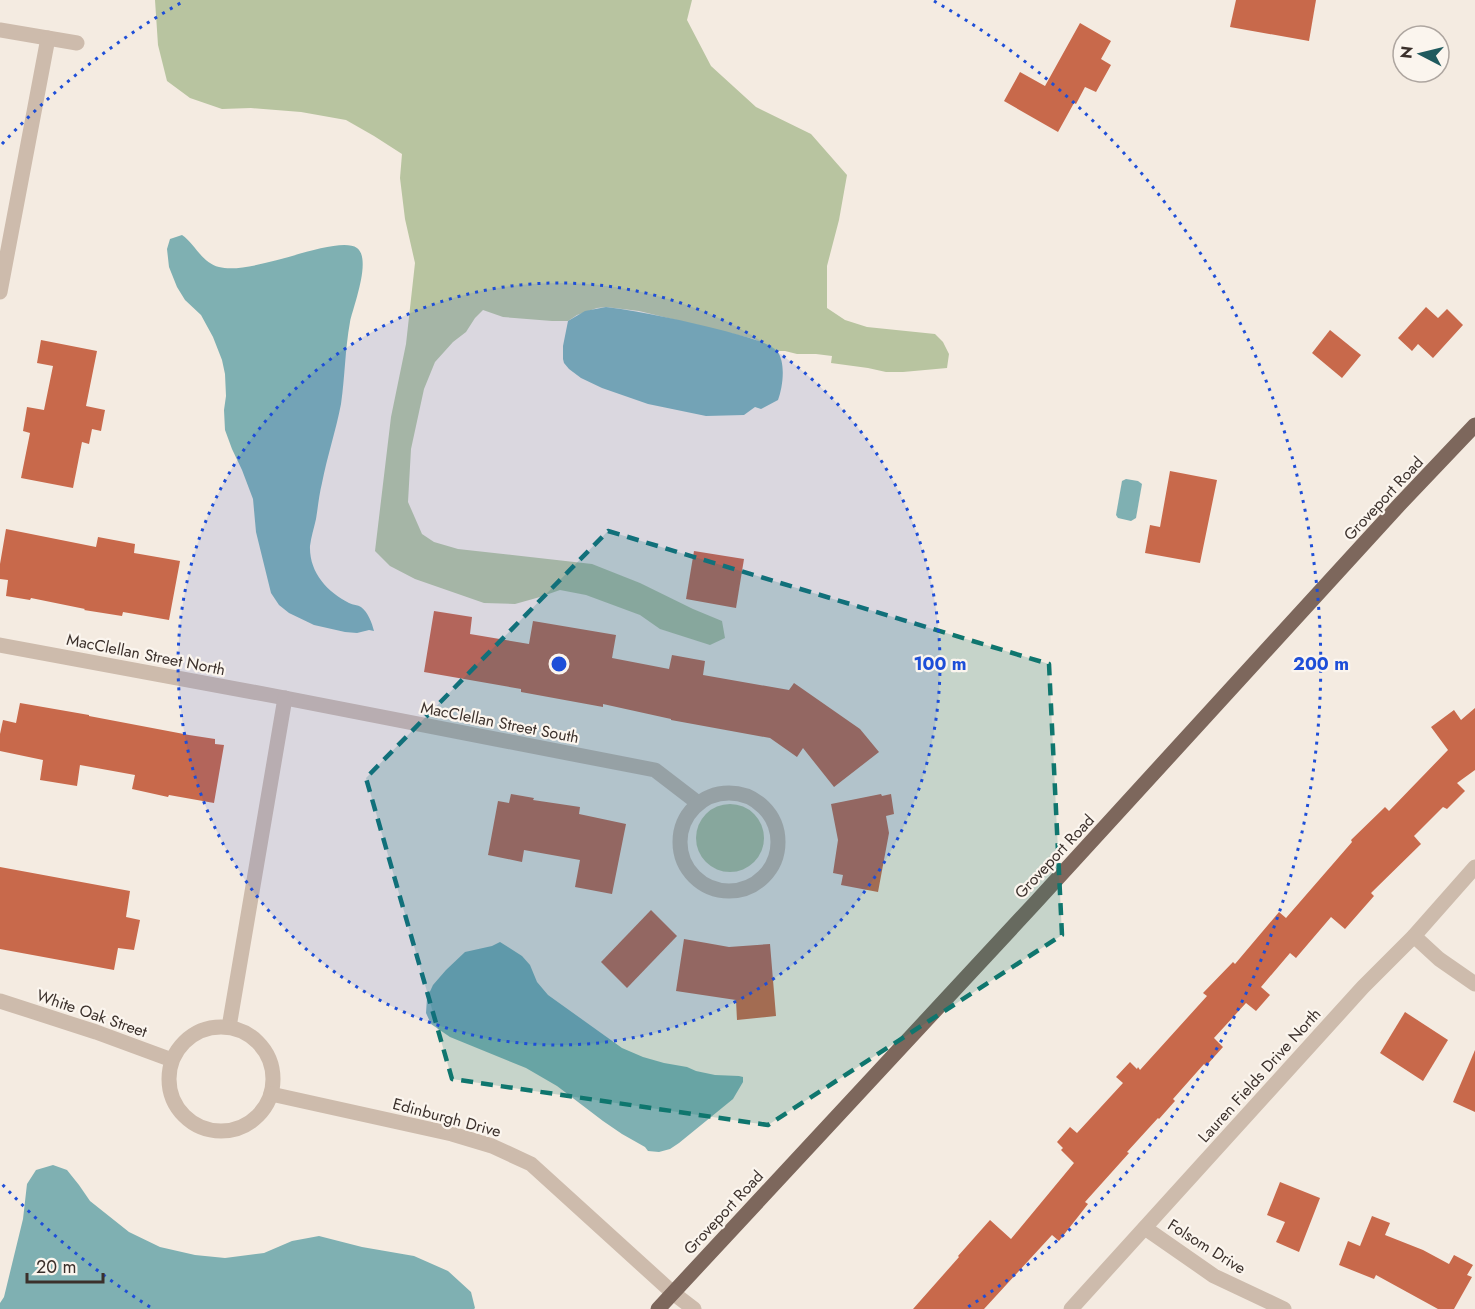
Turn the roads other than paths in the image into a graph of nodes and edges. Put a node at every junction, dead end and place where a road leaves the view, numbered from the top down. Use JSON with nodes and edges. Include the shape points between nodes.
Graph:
{"nodes":[{"id":1,"x":0,"y":30,"type":"edge"},
{"id":2,"x":48,"y":38,"type":"junction"},
{"id":3,"x":77,"y":44,"type":"dead end"},
{"id":4,"x":0,"y":292,"type":"edge"},
{"id":5,"x":1472,"y":433,"type":"edge"},
{"id":6,"x":0,"y":645,"type":"edge"},
{"id":7,"x":285,"y":698,"type":"junction"},
{"id":8,"x":699,"y":803,"type":"junction"},
{"id":9,"x":1475,"y":867,"type":"edge"},
{"id":10,"x":1414,"y":936,"type":"junction"},
{"id":11,"x":1475,"y":984,"type":"edge"},
{"id":12,"x":0,"y":1000,"type":"edge"},
{"id":13,"x":229,"y":1027,"type":"junction"},
{"id":14,"x":172,"y":1060,"type":"junction"},
{"id":15,"x":271,"y":1094,"type":"junction"},
{"id":16,"x":1145,"y":1228,"type":"junction"},
{"id":17,"x":673,"y":1293,"type":"junction"},
{"id":18,"x":658,"y":1309,"type":"edge"},
{"id":19,"x":694,"y":1309,"type":"edge"},
{"id":20,"x":1071,"y":1309,"type":"edge"},
{"id":21,"x":1284,"y":1309,"type":"edge"}],
"edges":[{"from":1,"to":2,"type":"street"},
{"from":2,"to":3,"type":"street"},
{"from":2,"to":4,"type":"street"},
{"from":5,"to":17,"type":"main road","name":"Groveport Road","via":[[1400,504]]},
{"from":6,"to":7,"type":"street","name":"MacClellan Street North"},
{"from":7,"to":8,"type":"street","name":"MacClellan Street South","via":[[655,770]]},
{"from":7,"to":13,"type":"street"},
{"from":8,"to":8,"type":"street","via":[[685,820],[682,831],[684,863],[698,880],[717,890],[739,890],[759,881],[773,864],[778,843],[774,821],[760,804],[741,794],[719,793]]},
{"from":9,"to":10,"type":"street","name":"Lauren Fields Drive North"},
{"from":10,"to":11,"type":"street"},
{"from":10,"to":16,"type":"street","name":"Lauren Fields Drive North"},
{"from":12,"to":14,"type":"street","name":"White Oak Street"},
{"from":13,"to":14,"type":"street","via":[[211,1027],[194,1033],[181,1044]]},
{"from":13,"to":15,"type":"street","via":[[246,1032],[260,1044],[273,1076]]},
{"from":14,"to":15,"type":"street","via":[[170,1093],[177,1108],[204,1128],[236,1129],[251,1121]]},
{"from":15,"to":17,"type":"street","name":"Edinburgh Drive","via":[[453,1134],[531,1164]]},
{"from":16,"to":20,"type":"street","name":"Lauren Fields Drive North"},
{"from":16,"to":21,"type":"street","name":"Folsom Drive","via":[[1214,1276]]},
{"from":17,"to":18,"type":"main road","name":"Groveport Road"},
{"from":17,"to":19,"type":"street","name":"Edinburgh Drive"}]}
